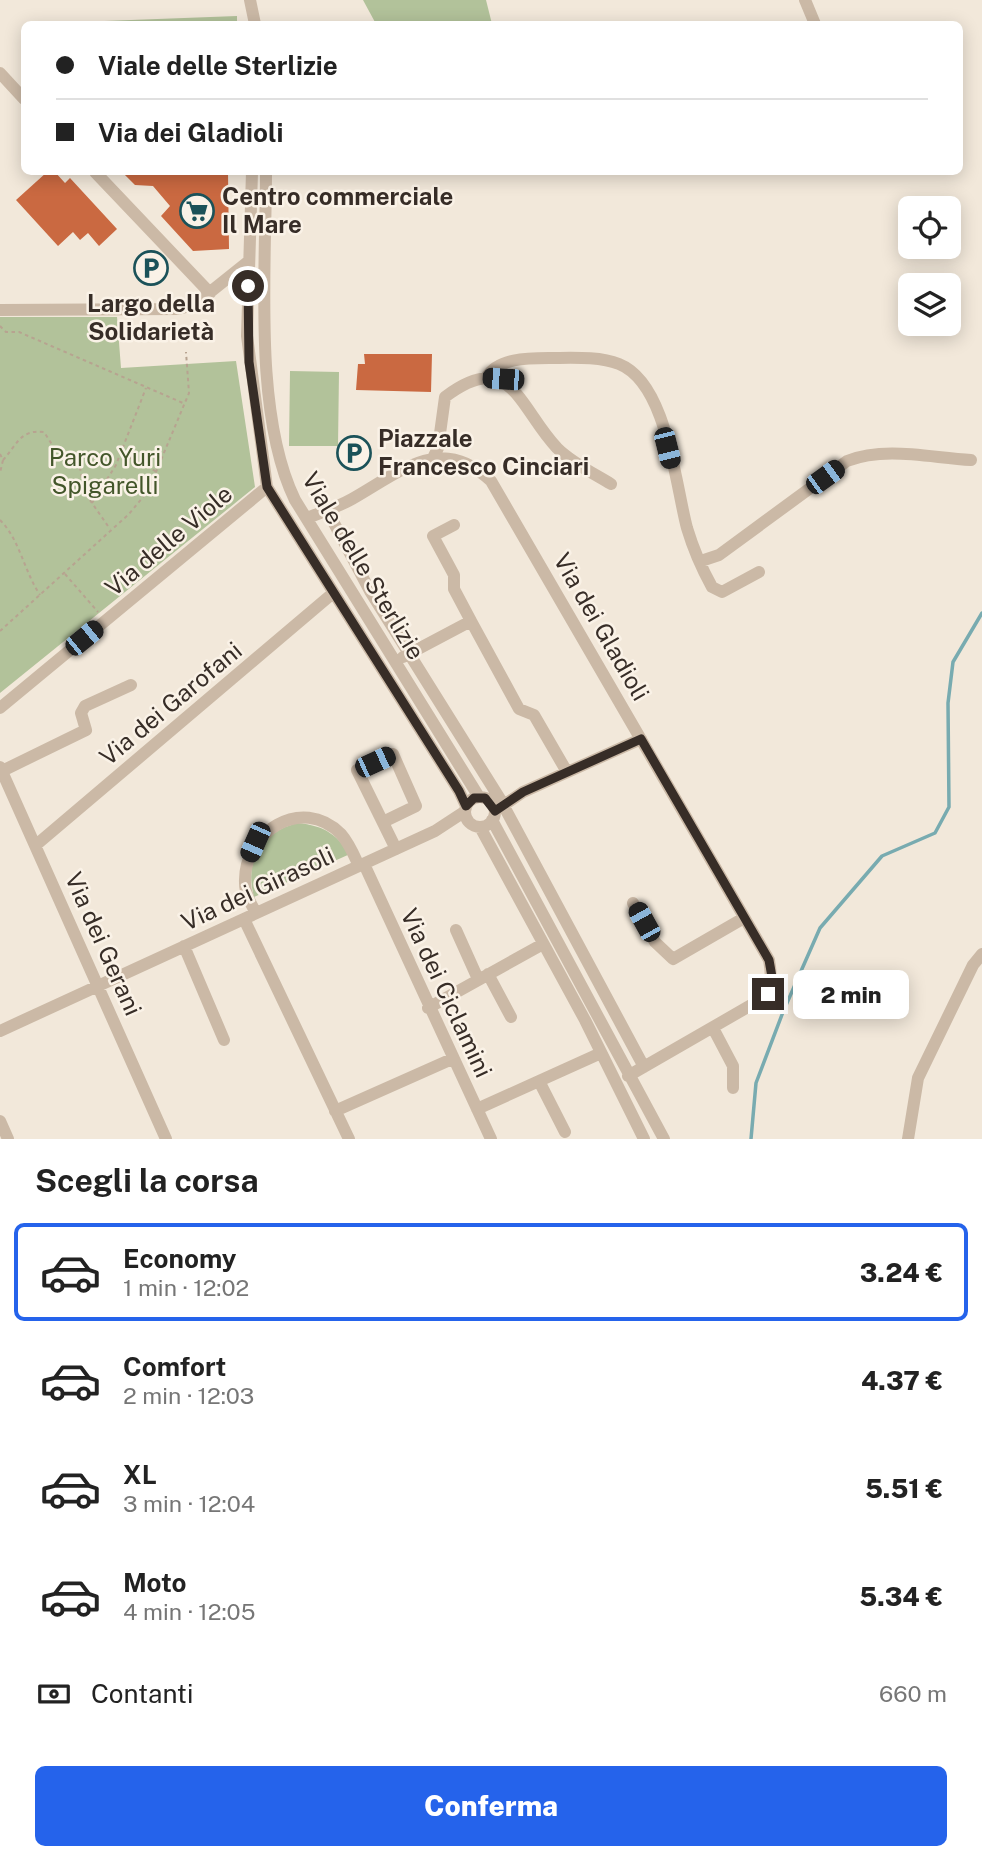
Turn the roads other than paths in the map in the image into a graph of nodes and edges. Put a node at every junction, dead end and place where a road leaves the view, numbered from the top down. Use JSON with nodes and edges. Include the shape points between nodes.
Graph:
{"nodes":[{"id":1,"x":250,"y":0,"type":"edge"},
{"id":2,"x":804,"y":0,"type":"edge"},
{"id":3,"x":254,"y":21,"type":"edge"},
{"id":4,"x":814,"y":21,"type":"edge"},
{"id":5,"x":0,"y":73,"type":"edge"},
{"id":6,"x":21,"y":96,"type":"edge"},
{"id":7,"x":98,"y":175,"type":"edge"},
{"id":8,"x":252,"y":175,"type":"edge"},
{"id":9,"x":266,"y":175,"type":"edge"},
{"id":10,"x":249,"y":261,"type":"junction"},
{"id":11,"x":210,"y":293,"type":"junction"},
{"id":12,"x":0,"y":310,"type":"edge"},
{"id":13,"x":486,"y":378,"type":"junction"},
{"id":14,"x":432,"y":460,"type":"junction"},
{"id":15,"x":971,"y":460,"type":"dead end"},
{"id":16,"x":611,"y":484,"type":"dead end"},
{"id":17,"x":267,"y":487,"type":"junction"},
{"id":18,"x":327,"y":510,"type":"junction"},
{"id":19,"x":307,"y":518,"type":"junction"},
{"id":20,"x":454,"y":525,"type":"dead end"},
{"id":21,"x":701,"y":561,"type":"junction"},
{"id":22,"x":759,"y":572,"type":"dead end"},
{"id":23,"x":332,"y":594,"type":"junction"},
{"id":24,"x":471,"y":621,"type":"junction"},
{"id":25,"x":410,"y":654,"type":"junction"},
{"id":26,"x":397,"y":661,"type":"junction"},
{"id":27,"x":131,"y":685,"type":"dead end"},
{"id":28,"x":0,"y":708,"type":"edge"},
{"id":29,"x":641,"y":739,"type":"junction"},
{"id":30,"x":1,"y":769,"type":"edge"},
{"id":31,"x":567,"y":772,"type":"junction"},
{"id":32,"x":14,"y":796,"type":"junction"},
{"id":33,"x":0,"y":803,"type":"edge"},
{"id":34,"x":493,"y":805,"type":"junction"},
{"id":35,"x":465,"y":809,"type":"junction"},
{"id":36,"x":383,"y":822,"type":"junction"},
{"id":37,"x":476,"y":826,"type":"junction"},
{"id":38,"x":435,"y":831,"type":"junction"},
{"id":39,"x":36,"y":845,"type":"junction"},
{"id":40,"x":396,"y":849,"type":"junction"},
{"id":41,"x":361,"y":865,"type":"junction"},
{"id":42,"x":633,"y":903,"type":"dead end"},
{"id":43,"x":250,"y":916,"type":"junction"},
{"id":44,"x":744,"y":918,"type":"junction"},
{"id":45,"x":456,"y":930,"type":"dead end"},
{"id":46,"x":543,"y":944,"type":"junction"},
{"id":47,"x":184,"y":946,"type":"junction"},
{"id":48,"x":982,"y":954,"type":"edge"},
{"id":49,"x":483,"y":976,"type":"junction"},
{"id":50,"x":99,"y":985,"type":"junction"},
{"id":51,"x":428,"y":1008,"type":"junction"},
{"id":52,"x":511,"y":1017,"type":"dead end"},
{"id":53,"x":713,"y":1028,"type":"junction"},
{"id":54,"x":0,"y":1031,"type":"edge"},
{"id":55,"x":224,"y":1040,"type":"dead end"},
{"id":56,"x":601,"y":1053,"type":"junction"},
{"id":57,"x":452,"y":1059,"type":"junction"},
{"id":58,"x":644,"y":1067,"type":"junction"},
{"id":59,"x":628,"y":1076,"type":"junction"},
{"id":60,"x":539,"y":1082,"type":"junction"},
{"id":61,"x":733,"y":1088,"type":"dead end"},
{"id":62,"x":477,"y":1109,"type":"junction"},
{"id":63,"x":335,"y":1111,"type":"junction"},
{"id":64,"x":0,"y":1121,"type":"edge"},
{"id":65,"x":565,"y":1132,"type":"dead end"},
{"id":66,"x":8,"y":1139,"type":"edge"},
{"id":67,"x":166,"y":1139,"type":"edge"},
{"id":68,"x":349,"y":1139,"type":"edge"},
{"id":69,"x":491,"y":1139,"type":"edge"},
{"id":70,"x":644,"y":1139,"type":"edge"},
{"id":71,"x":664,"y":1139,"type":"edge"},
{"id":72,"x":908,"y":1139,"type":"edge"}],
"edges":[{"from":1,"to":3,"type":"street"},
{"from":2,"to":4,"type":"street"},
{"from":5,"to":6,"type":"street"},
{"from":7,"to":11,"type":"street"},
{"from":8,"to":10,"type":"street","name":"Viale delle Sterlizie"},
{"from":9,"to":19,"type":"street","name":"Viale delle Sterlizie","via":[[264,335],[268,376],[283,475]]},
{"from":10,"to":11,"type":"street"},
{"from":10,"to":17,"type":"street","name":"Viale delle Sterlizie","via":[[247,336]]},
{"from":11,"to":12,"type":"street","via":[[194,305],[178,309]]},
{"from":13,"to":14,"type":"street","via":[[445,397]]},
{"from":13,"to":16,"type":"street","via":[[503,379],[515,389],[560,451]]},
{"from":13,"to":21,"type":"street","via":[[490,370],[503,364],[543,358],[618,363],[633,373],[657,406],[688,531]]},
{"from":14,"to":18,"type":"street","name":"Via dei Gladioli","via":[[394,473]]},
{"from":14,"to":29,"type":"street","name":"Via dei Gladioli","via":[[462,460],[491,481]]},
{"from":15,"to":21,"type":"street","via":[[859,456],[719,555]]},
{"from":17,"to":23,"type":"street","name":"Viale delle Sterlizie"},
{"from":17,"to":28,"type":"street","name":"Via delle Viole"},
{"from":18,"to":19,"type":"street","name":"Via dei Gladioli"},
{"from":18,"to":25,"type":"street","name":"Viale delle Sterlizie"},
{"from":19,"to":26,"type":"street","name":"Viale delle Sterlizie"},
{"from":20,"to":24,"type":"street","via":[[433,536]]},
{"from":21,"to":22,"type":"street","via":[[716,592]]},
{"from":23,"to":35,"type":"street","name":"Viale delle Sterlizie","via":[[459,791]]},
{"from":23,"to":39,"type":"street","name":"Via dei Garofani"},
{"from":24,"to":25,"type":"street"},
{"from":24,"to":31,"type":"street","via":[[519,709],[534,715]]},
{"from":25,"to":26,"type":"street"},
{"from":25,"to":34,"type":"street","name":"Viale delle Sterlizie"},
{"from":26,"to":34,"type":"street","name":"Viale delle Sterlizie"},
{"from":27,"to":30,"type":"street","via":[[85,706],[81,713],[86,730]]},
{"from":29,"to":31,"type":"street"},
{"from":29,"to":44,"type":"street","name":"Via dei Gladioli"},
{"from":30,"to":32,"type":"street","name":"Via dei Gerani"},
{"from":31,"to":34,"type":"street"},
{"from":32,"to":33,"type":"street"},
{"from":32,"to":39,"type":"street","name":"Via dei Gerani"},
{"from":34,"to":35,"type":"street","name":"Via dei Girasoli"},
{"from":34,"to":37,"type":"street","name":"Via dei Girasoli"},
{"from":34,"to":58,"type":"street","name":"Viale delle Sterlizie"},
{"from":34,"to":59,"type":"street","name":"Viale delle Sterlizie"},
{"from":35,"to":37,"type":"street","name":"Viale delle Sterlizie"},
{"from":35,"to":38,"type":"street","name":"Via dei Girasoli"},
{"from":36,"to":36,"type":"street","via":[[357,770],[393,754],[416,806]]},
{"from":36,"to":40,"type":"street"},
{"from":37,"to":38,"type":"street","name":"Via dei Girasoli"},
{"from":37,"to":46,"type":"street"},
{"from":38,"to":40,"type":"street","name":"Via dei Girasoli"},
{"from":39,"to":50,"type":"street","name":"Via dei Gerani"},
{"from":40,"to":41,"type":"street","name":"Via dei Girasoli"},
{"from":41,"to":43,"type":"street","name":"Via dei Girasoli"},
{"from":41,"to":43,"type":"street","name":"Via dei Ciclamini","via":[[341,834],[324,821],[307,818],[266,830],[249,856],[244,885]]},
{"from":41,"to":51,"type":"street","name":"Via dei Ciclamini"},
{"from":42,"to":44,"type":"street","via":[[654,942],[673,959]]},
{"from":43,"to":47,"type":"street","name":"Via dei Girasoli"},
{"from":43,"to":63,"type":"street","name":"Via dei Ciclamini"},
{"from":44,"to":53,"type":"street","name":"Via dei Gladioli","via":[[769,960],[768,994]]},
{"from":45,"to":49,"type":"street"},
{"from":46,"to":49,"type":"street"},
{"from":46,"to":56,"type":"street"},
{"from":47,"to":50,"type":"street","name":"Via dei Girasoli"},
{"from":47,"to":55,"type":"street"},
{"from":48,"to":72,"type":"street","via":[[918,1078]]},
{"from":49,"to":51,"type":"street"},
{"from":49,"to":52,"type":"street"},
{"from":50,"to":54,"type":"street","name":"Via dei Girasoli"},
{"from":50,"to":67,"type":"street","name":"Via dei Gerani"},
{"from":51,"to":57,"type":"street","name":"Via dei Ciclamini"},
{"from":53,"to":58,"type":"street","name":"Via dei Gladioli"},
{"from":53,"to":61,"type":"street","via":[[733,1066]]},
{"from":56,"to":60,"type":"street"},
{"from":56,"to":70,"type":"street"},
{"from":57,"to":62,"type":"street","name":"Via dei Ciclamini"},
{"from":57,"to":63,"type":"street"},
{"from":58,"to":59,"type":"street","name":"Via dei Gladioli"},
{"from":59,"to":71,"type":"street","name":"Viale delle Sterlizie"},
{"from":60,"to":62,"type":"street"},
{"from":60,"to":65,"type":"street"},
{"from":62,"to":69,"type":"street","name":"Via dei Ciclamini"},
{"from":63,"to":68,"type":"street","name":"Via dei Ciclamini"},
{"from":64,"to":66,"type":"street"}]}
